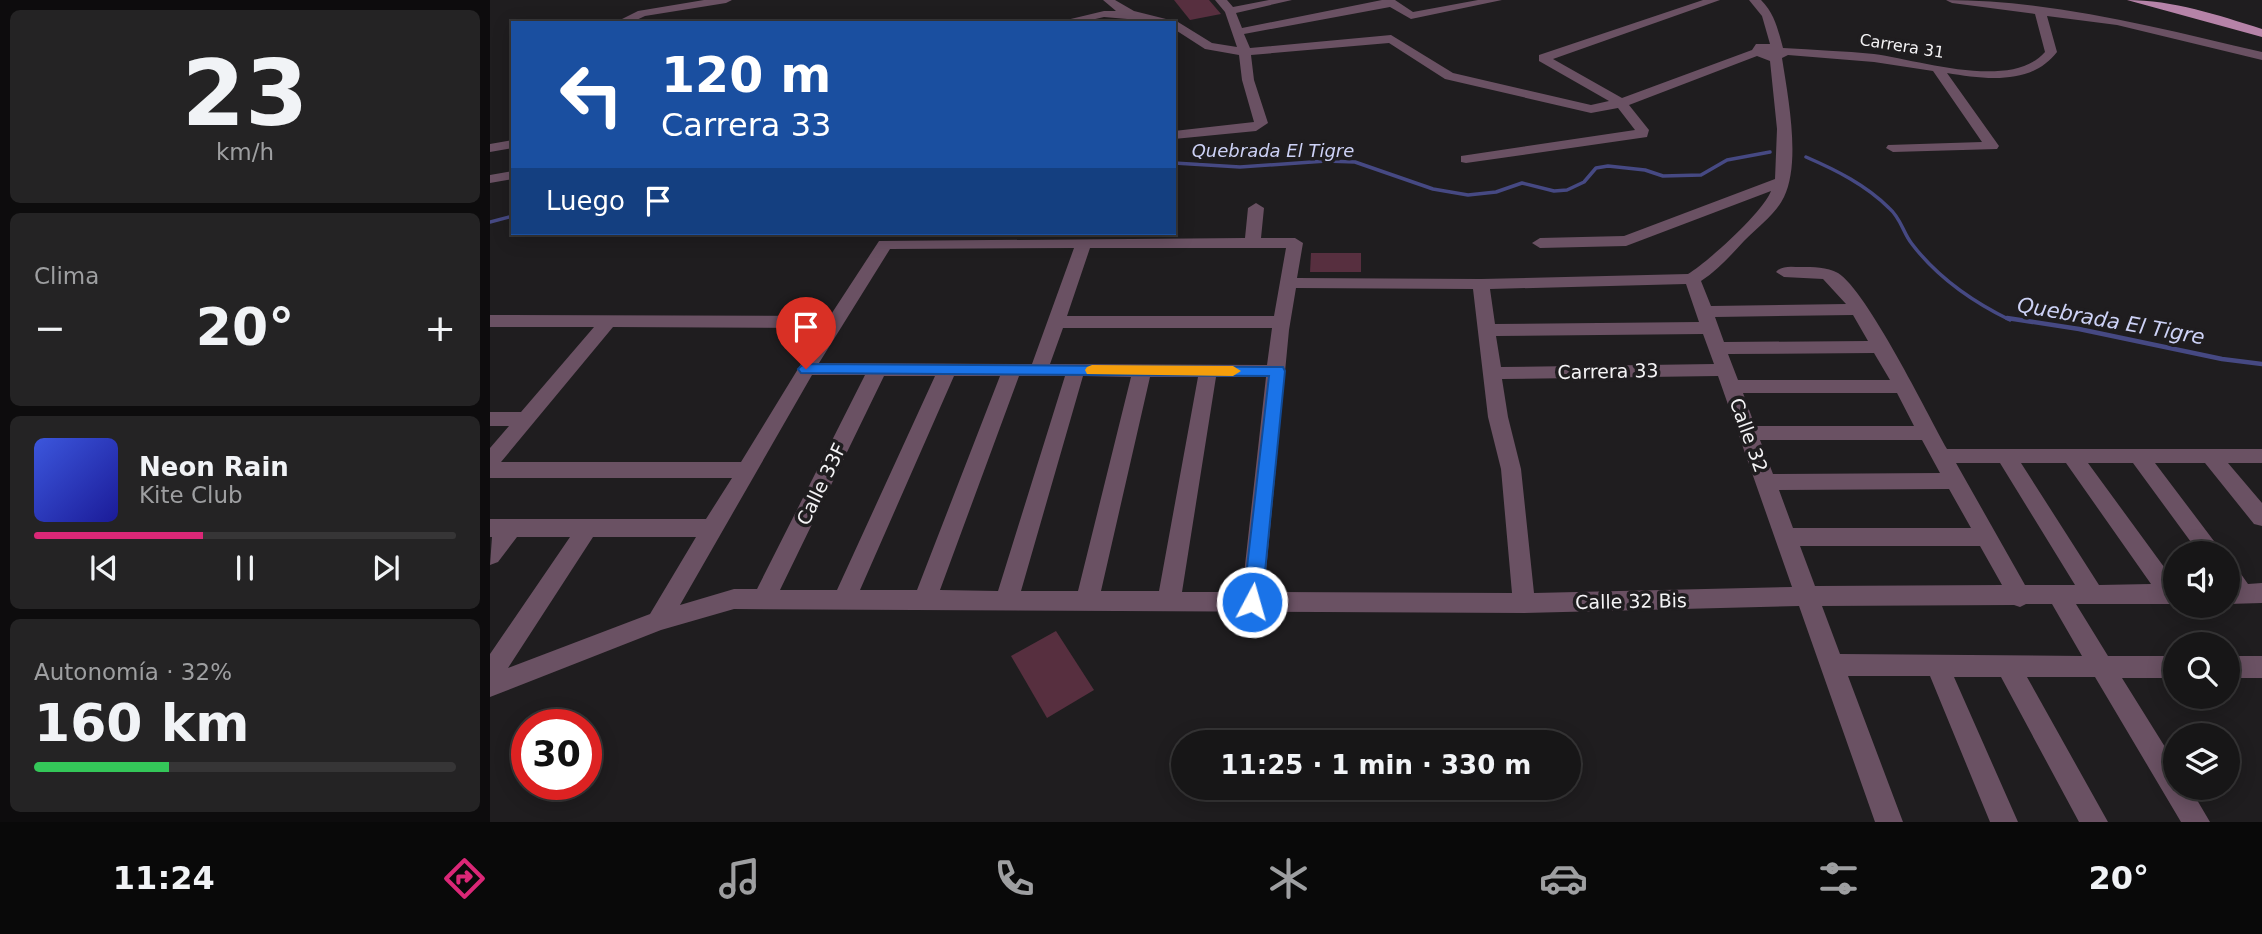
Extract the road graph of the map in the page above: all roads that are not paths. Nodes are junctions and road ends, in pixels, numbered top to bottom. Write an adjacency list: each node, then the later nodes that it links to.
1 (726, 0): 15 (street)
2 (1221, 0): 11 (street)
3 (1286, 0): 11 (street)
4 (1496, 0): 10 (street)
5 (1714, 0): 27 (street)
6 (1755, 0): 24 (street)
7 (1952, 0): 12 (street)
8 (2133, 0): 20 (main road)
9 (1110, 2): 13 (street); 14 (street)
10 (1390, 2): 19 (street)
11 (1230, 10): 19 (street)
12 (2040, 12): 25 (street); 26 (street, Carrera 31)
13 (1094, 15): 14 (street); 16 (street)
14 (1136, 15): 17 (street, Carrera 31)
15 (624, 21)
16 (1068, 21)
17 (1161, 21)
18 (1176, 26): 21 (street, Carrera 31)
19 (1238, 32): 23 (street)
20 (2262, 33)
21 (1196, 36): 22 (street); 23 (street, Carrera 31)
22 (1176, 38)
23 (1245, 51): 27 (street, Carrera 31); 28 (street)
24 (1774, 54): 26 (street, Carrera 31); 27 (street, Carrera 31); 35 (street)
25 (2262, 55)
26 (1938, 69): 31 (street)
27 (1621, 103): 32 (street)
28 (1176, 135)
29 (511, 144): 30 (street)
30 (490, 148)
31 (1893, 148)
32 (1466, 159)
33 (511, 175): 34 (street)
34 (490, 179)
35 (1783, 181): 38 (street); 41 (street)
36 (1256, 208): 39 (street)
37 (1077, 239): 39 (street); 48 (street); 49 (street)
38 (1539, 243)
39 (1252, 244): 42 (street)
40 (1784, 272): 44 (street)
41 (1692, 279): 43 (street); 45 (street, Calle 32)
42 (1290, 283): 43 (street); 50 (street)
43 (1481, 284): 51 (street)
44 (1859, 309): 45 (street); 52 (street)
45 (1706, 320): 51 (street); 53 (street, Calle 32)
46 (490, 321): 47 (street)
47 (608, 322): 48 (street); 67 (street)
48 (836, 322): 54 (street)
49 (1056, 322): 50 (street); 58 (street)
50 (1282, 322): 62 (street)
51 (1487, 330): 63 (street)
52 (1880, 347): 53 (street); 65 (street)
53 (1716, 348): 64 (street, Calle 32)
54 (806, 369): 55 (street); 78 (street)
55 (877, 370): 56 (street); 95 (street, Calle 33F)
56 (947, 370): 57 (street); 96 (street)
57 (1012, 370): 58 (street); 97 (street)
58 (1039, 370): 59 (street)
59 (1076, 370): 60 (street); 98 (street)
60 (1142, 371): 61 (street); 99 (street)
61 (1208, 371): 62 (street); 100 (street)
62 (1277, 371): 101 (street)
63 (1492, 373): 64 (street, Carrera 33); 102 (street)
64 (1727, 378): 65 (street, Carrera 33); 68 (street, Calle 32)
65 (1905, 387): 69 (street)
66 (490, 419): 67 (street)
67 (526, 419): 76 (street)
68 (1749, 433): 69 (street); 80 (street, Calle 32)
69 (1930, 433): 70 (street)
70 (1942, 456): 71 (street); 79 (street)
71 (2006, 456): 72 (street); 93 (street)
72 (2072, 456): 73 (street); 89 (street)
73 (2138, 456): 74 (street); 87 (street)
74 (2210, 456): 75 (street); 81 (street)
75 (2262, 456)
76 (490, 462)
77 (490, 470): 78 (street)
78 (747, 470): 84 (street)
79 (1956, 481): 80 (street); 86 (street)
80 (1766, 482): 85 (street, Calle 32)
81 (2262, 518)
82 (501, 528): 83 (street); 88 (street)
83 (587, 528): 84 (street); 111 (street)
84 (713, 528): 103 (street)
85 (1786, 537): 86 (street); 91 (street, Calle 32)
86 (1987, 537): 94 (street)
87 (2203, 541)
88 (490, 556)
89 (2163, 580)
90 (2163, 594): 93 (street, Calle 32 Bis)
91 (1807, 596): 94 (street, Calle 32 Bis); 102 (street, Calle 32 Bis); 104 (street, Calle 32)
92 (2059, 596): 93 (street, Calle 32 Bis); 94 (street, Calle 32 Bis); 107 (street)
93 (2094, 596)
94 (2020, 597)
95 (764, 599): 96 (street, Calle 32 Bis); 103 (street, Calle 32 Bis)
96 (844, 600): 97 (street, Calle 32 Bis)
97 (925, 600): 98 (street, Calle 32 Bis)
98 (1006, 601): 99 (street, Calle 32 Bis)
99 (1087, 601): 100 (street, Calle 32 Bis)
100 (1169, 601): 101 (street, Calle 32 Bis)
101 (1252, 602): 102 (street, Calle 32 Bis)
102 (1524, 603)
103 (658, 621): 112 (street, Calle 32 Bis)
104 (1832, 665): 105 (street); 113 (street, Calle 32)
105 (1937, 665): 106 (street); 114 (street)
106 (2008, 666): 107 (street); 115 (street)
107 (2102, 667): 108 (street); 116 (street)
108 (2163, 667)
109 (2240, 667): 110 (street)
110 (2262, 667)
111 (490, 675)
112 (490, 686)
113 (1889, 822)
114 (2004, 822)
115 (2094, 822)
116 (2196, 822)

